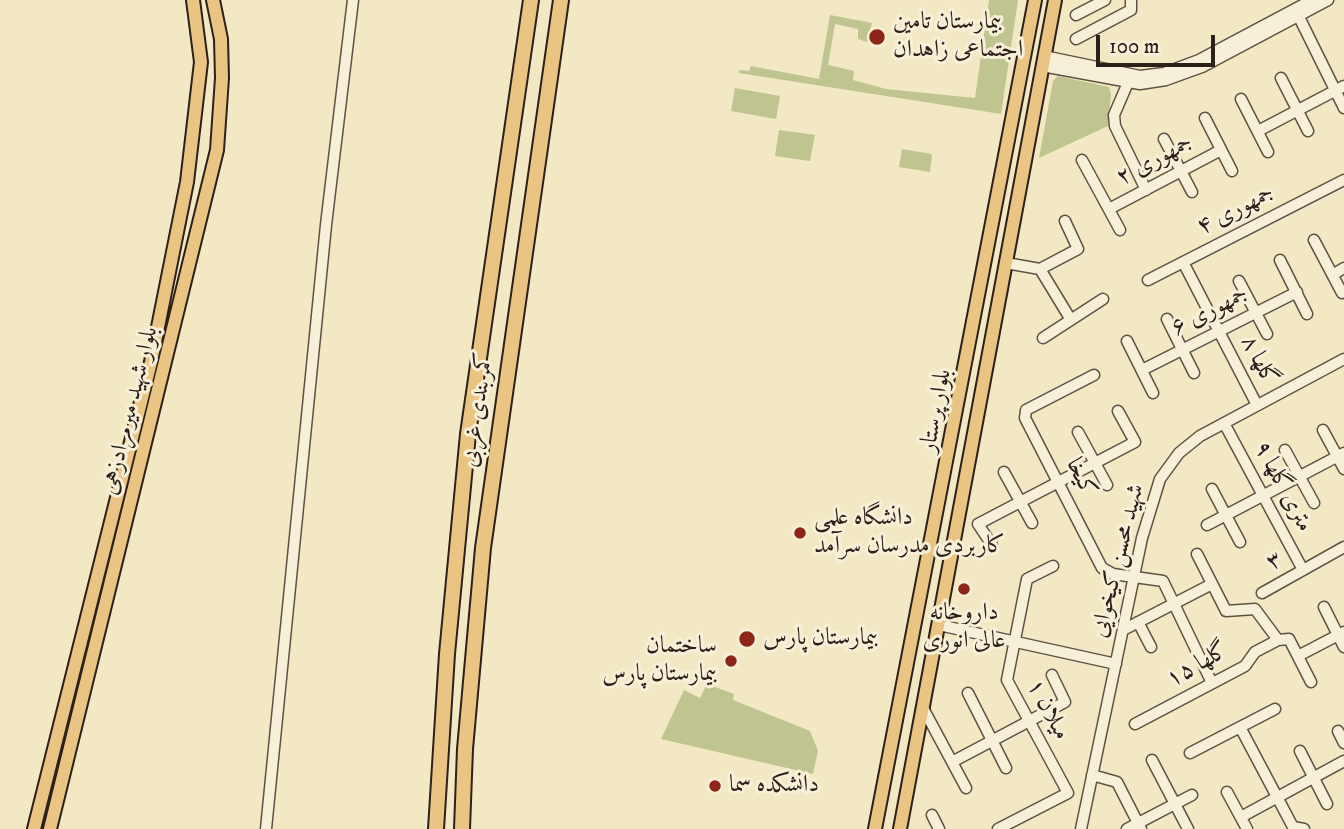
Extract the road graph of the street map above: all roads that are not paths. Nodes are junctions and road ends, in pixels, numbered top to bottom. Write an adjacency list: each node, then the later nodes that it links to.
1 (193, 0): 135 (main road, بلوار شهید میرمرادزهی)
2 (213, 0): 136 (main road, بلوار شهید میرمرادزهی)
3 (353, 0): 137 (street)
4 (531, 0): 138 (highway, کمربندی غربی)
5 (561, 0): 139 (highway, کمربندی غربی)
6 (1035, 0): 90 (main road, بلوار پرستار)
7 (1055, 0): 15 (main road, بلوار پرستار)
8 (1105, 0): 12 (street)
9 (1131, 0): 14 (street)
10 (1311, 0): 13 (street)
11 (1328, 0): 13 (street)
12 (1076, 15)
13 (1298, 15): 17 (street); 18 (street)
14 (1076, 39)
15 (1043, 61): 17 (street); 40 (main road, بلوار پرستار)
16 (1280, 78): 21 (street)
17 (1129, 82): 32 (street)
18 (1339, 88): 20 (street); 21 (street)
19 (1241, 99): 23 (street)
20 (1344, 108)
21 (1298, 110): 23 (street); 24 (street)
22 (1205, 118): 26 (street)
23 (1258, 131): 27 (street)
24 (1308, 131)
25 (1164, 139): 29 (street)
26 (1222, 150): 29 (street, جمهوری ۲); 30 (street)
27 (1268, 152)
28 (1082, 160): 34 (street)
29 (1181, 171): 32 (street, جمهوری ۲); 33 (street)
30 (1232, 171)
31 (1344, 180): 39 (street, جمهوری ۴)
32 (1146, 190): 34 (street, جمهوری ۲)
33 (1192, 192)
34 (1109, 209): 36 (street)
35 (1065, 221): 42 (street)
36 (1120, 230)
37 (1314, 240): 43 (street)
38 (1280, 260): 46 (street)
39 (1183, 262): 44 (street, جمهوری ۴); 53 (street, گلها ۸)
40 (1006, 264): 42 (street); 91 (main road, بلوار پرستار)
41 (1344, 268): 43 (street)
42 (1040, 269): 52 (street)
43 (1334, 274): 47 (street)
44 (1148, 280)
45 (1239, 281): 49 (street)
46 (1297, 292): 49 (street, جمهوری ۶); 50 (street)
47 (1342, 293)
48 (1103, 299): 52 (street)
49 (1256, 312): 53 (street, جمهوری ۶); 54 (street)
50 (1307, 314)
51 (1167, 319): 57 (street)
52 (1071, 320): 55 (street)
53 (1219, 331): 57 (street, جمهوری ۶); 63 (street, گلها ۸)
54 (1267, 334)
55 (1043, 338)
56 (1127, 341): 59 (street)
57 (1183, 349): 59 (street, جمهوری ۶); 60 (street)
58 (1344, 359): 63 (street, شهید محسن کیخوایی)
59 (1142, 370): 62 (street)
60 (1194, 373)
61 (1094, 375): 74 (street, کیخا)
62 (1153, 393)
63 (1257, 405): 65 (street, شهید محسن کیخوایی)
64 (1118, 411): 70 (street)
65 (1224, 423): 77 (street, ۹ متری گلها); 89 (street, شهید محسن کیخوایی)
66 (1323, 430): 69 (street)
67 (1078, 432): 70 (street)
68 (1285, 450): 73 (street)
69 (1341, 455): 71 (street); 73 (street)
70 (1096, 464): 74 (street); 75 (street)
71 (1344, 469)
72 (1004, 471): 78 (street)
73 (1299, 477): 77 (street); 79 (street)
74 (1059, 484): 78 (street); 89 (street, کیخا)
75 (1107, 485)
76 (1212, 489): 80 (street)
77 (1263, 496): 80 (street); 88 (street, ۹ متری گلها)
78 (1021, 503): 81 (street); 84 (street)
79 (1314, 503)
80 (1226, 515): 82 (street); 83 (street)
81 (1032, 523)
82 (1207, 526)
83 (1240, 542)
84 (992, 545)
85 (1344, 547): 88 (street, ۳)
86 (1197, 554): 92 (street)
87 (1053, 566): 101 (street, میلان ۱)
88 (1303, 570): 93 (street, ۳)
89 (1134, 577): 94 (street, کیخا); 98 (street, شهید محسن کیخوایی)
90 (924, 581): 91 (main road); 140 (main road, بلوار پرستار)
91 (946, 584): 97 (main road, بلوار پرستار)
92 (1212, 584): 94 (street); 100 (street)
93 (1262, 593)
94 (1175, 603): 96 (street); 108 (street)
95 (1324, 607): 99 (street)
96 (1138, 622): 98 (street); 102 (street)
97 (939, 625): 101 (street); 110 (main road, بلوار پرستار)
98 (1122, 630): 105 (street, شهید محسن کیخوایی)
99 (1341, 634): 103 (street); 104 (street)
100 (1278, 640): 104 (street); 108 (street, گلها ۱۵)
101 (1015, 642): 105 (street); 112 (street, میلان ۱)
102 (1152, 647)
103 (1344, 647)
104 (1298, 656): 107 (street)
105 (1116, 664): 124 (street, شهید محسن کیخوایی)
106 (1052, 675): 112 (street)
107 (1311, 682)
108 (1212, 683): 113 (street, گلها ۱۵)
109 (968, 693): 116 (street)
110 (923, 708): 122 (street); 141 (main road, بلوار پرستار)
111 (1275, 709): 114 (street)
112 (1029, 721): 116 (street); 143 (street, میلان ۱)
113 (1135, 724)
114 (1240, 727): 119 (street); 129 (street)
115 (1338, 732): 117 (street)
116 (992, 741): 122 (street); 123 (street)
117 (1344, 743)
118 (1300, 751): 125 (street)
119 (1190, 753)
120 (1152, 760): 130 (street)
121 (1344, 761): 125 (street)
122 (952, 762): 126 (street)
123 (1006, 768)
124 (1092, 775): 134 (street); 144 (street, شهید محسن کیخوایی)
125 (1313, 777): 129 (street); 131 (street)
126 (966, 788)
127 (1227, 792): 133 (street)
128 (1192, 795): 130 (street)
129 (1277, 797): 133 (street); 148 (street)
130 (1175, 804): 134 (street); 146 (street)
131 (1327, 804)
132 (932, 815): 142 (street)
133 (1241, 817): 147 (street)
134 (1140, 826): 145 (street)
135 (34, 829)
136 (50, 829)
137 (266, 829)
138 (436, 829)
139 (462, 829)
140 (875, 829)
141 (900, 829)
142 (939, 829)
143 (999, 829)
144 (1081, 829)
145 (1128, 829)
146 (1188, 829)
147 (1247, 829)
148 (1304, 829)

